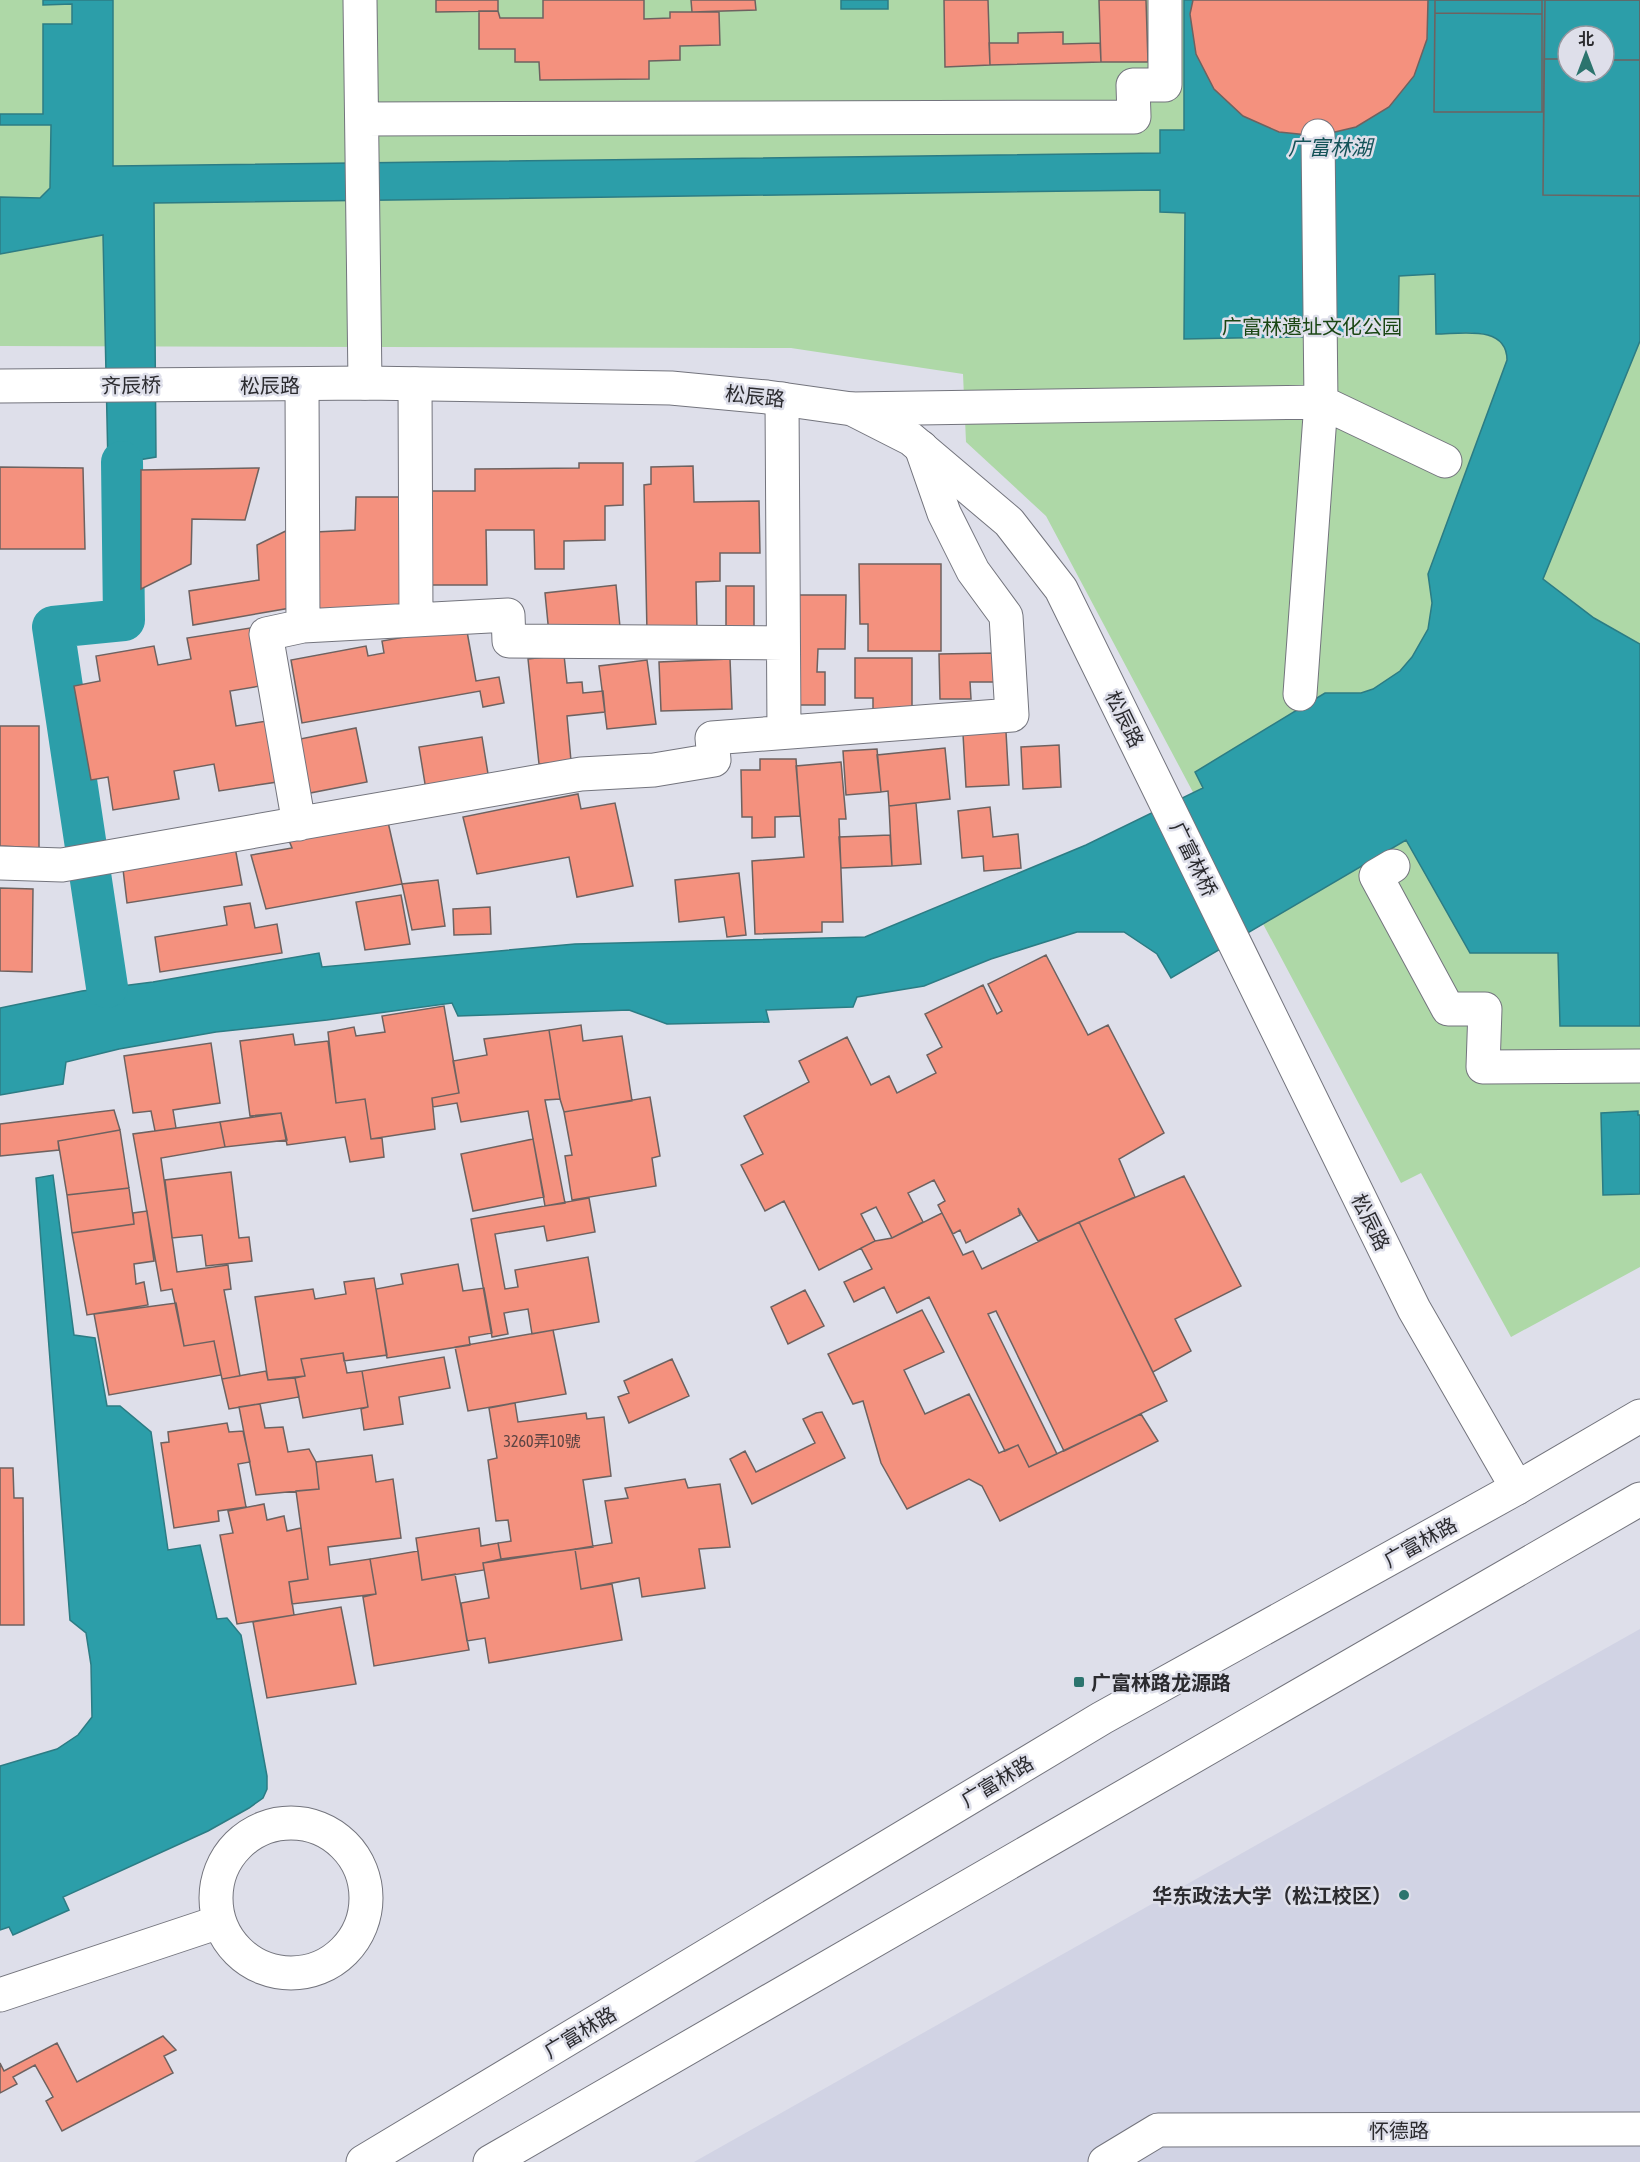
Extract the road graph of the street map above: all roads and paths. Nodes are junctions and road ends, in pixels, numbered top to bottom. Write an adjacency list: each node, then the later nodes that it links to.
1 (360, 0): 3 (street)
2 (1166, 11): 3 (street)
3 (362, 135): 5 (street)
4 (1318, 136): 11 (street)
5 (365, 383): 6 (street, 松辰路); 8 (street, 松辰路)
6 (415, 384): 10 (street, 松辰路); 15 (street)
7 (178, 385): 8 (street, 松辰路); 9 (street, 齐辰桥)
8 (303, 385): 16 (street)
9 (0, 386)
10 (782, 399): 12 (street, 松辰路); 17 (street)
11 (1321, 402): 12 (street); 14 (street); 18 (street)
12 (852, 409): 13 (street, 松辰路)
13 (921, 447): 19 (street); 20 (street, 松辰路)
14 (1445, 461)
15 (416, 619): 16 (street); 17 (street)
16 (303, 626): 21 (street)
17 (783, 643): 19 (street)
18 (1300, 694)
19 (784, 732): 21 (street)
20 (1150, 769): 24 (street, 广富林桥)
21 (299, 824): 22 (street)
22 (0, 863)
23 (1393, 866): 25 (street)
24 (1238, 949): 27 (street, 松辰路)
25 (1640, 1066)
26 (1640, 1416): 27 (street, 广富林路)
27 (1517, 1488): 32 (street, 广富林路)
28 (1640, 1499): 33 (street)
29 (219, 1922): 29 (street); 30 (street)
30 (0, 1995)
31 (1640, 2129): 34 (street, 怀德路)
32 (363, 2162)
33 (490, 2162)
34 (1105, 2162)

